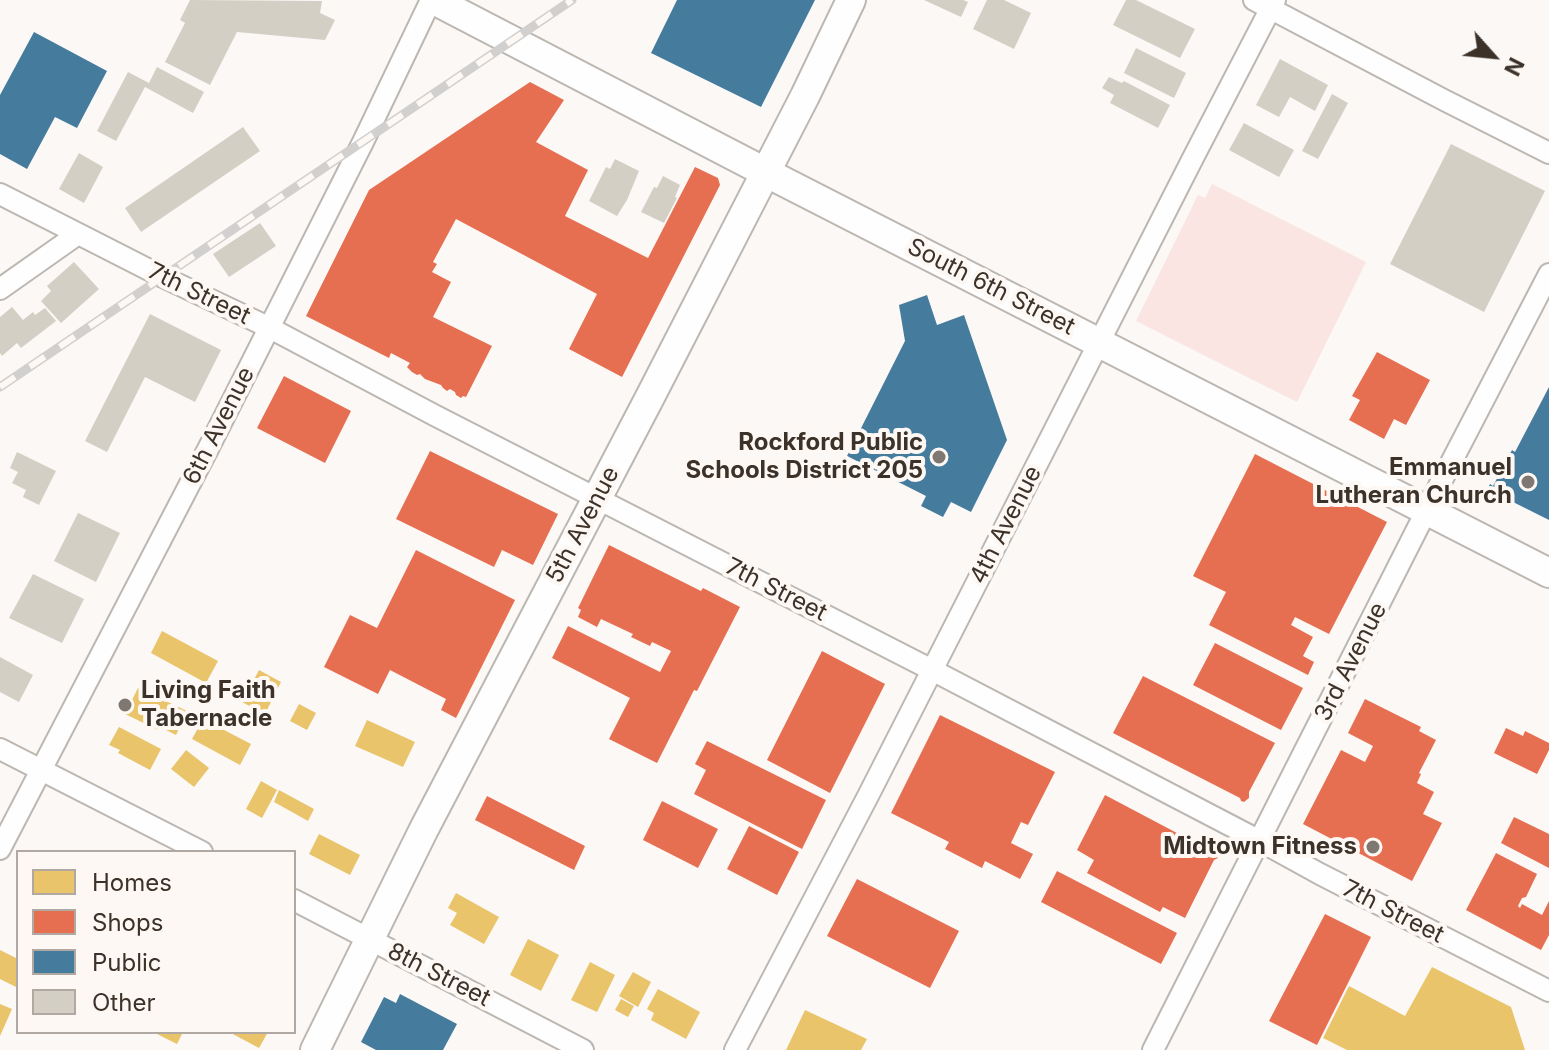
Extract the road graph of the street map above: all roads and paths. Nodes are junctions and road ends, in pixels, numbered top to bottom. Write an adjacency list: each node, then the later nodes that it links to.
1 (432, 0): 5 (street, South 6th Street); 10 (street, 6th Avenue)
2 (851, 0): 5 (street, 5th Avenue)
3 (1266, 3): 4 (street); 11 (street, 4th Avenue)
4 (1549, 153)
5 (765, 172): 11 (street, South 6th Street); 12 (street, 5th Avenue)
6 (0, 194): 7 (street, 7th Street)
7 (78, 234): 9 (street); 10 (street, 7th Street)
8 (1549, 274): 13 (street, 3rd Avenue)
9 (0, 289)
10 (268, 327): 12 (street, 7th Street); 17 (street, 6th Avenue)
11 (1099, 342): 13 (street, South 6th Street); 15 (street, 4th Avenue)
12 (597, 499): 15 (street, 7th Street); 22 (street, 5th Avenue)
13 (1427, 510): 14 (street, South 6th Street); 18 (street, 3rd Avenue)
14 (1549, 573)
15 (932, 670): 18 (street, 7th Street); 26 (street, 4th Avenue)
16 (0, 749): 17 (street)
17 (40, 770): 19 (street, 6th Avenue); 20 (street)
18 (1260, 841): 23 (street, 7th Street); 27 (street, 3rd Avenue)
19 (0, 849)
20 (198, 850)
21 (296, 901): 22 (street, 8th Street)
22 (370, 939): 24 (street, 5th Avenue); 25 (street, 8th Street)
23 (1549, 991)
24 (315, 1050)
25 (583, 1050)
26 (735, 1050)
27 (1153, 1050)

